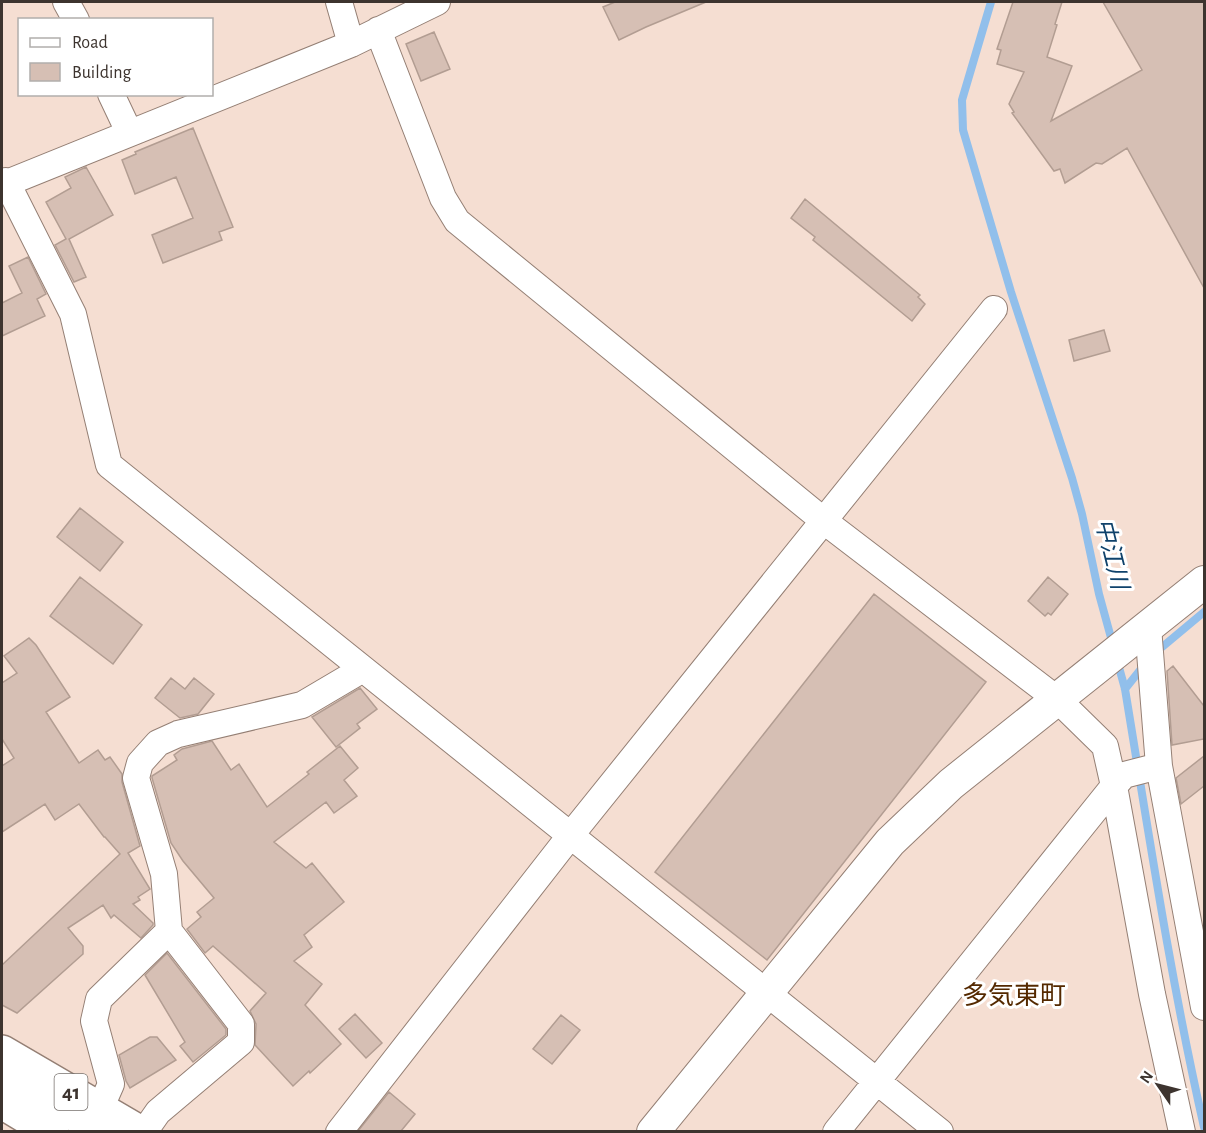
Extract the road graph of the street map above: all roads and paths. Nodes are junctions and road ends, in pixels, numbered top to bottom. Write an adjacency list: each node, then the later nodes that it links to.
1 (66, 2): 4 (street)
2 (339, 2): 6 (street)
3 (437, 2): 5 (street)
4 (75, 18)
5 (378, 30): 6 (street); 11 (street)
6 (351, 44): 8 (street)
7 (112, 96): 8 (street)
8 (129, 132): 9 (street)
9 (4, 183): 14 (street)
10 (994, 309): 11 (street)
11 (824, 521): 15 (street); 18 (street)
12 (1204, 582): 13 (street)
13 (1143, 631): 15 (street); 16 (street)
14 (363, 669): 18 (street); 19 (street)
15 (1058, 700): 17 (street); 20 (street)
16 (1159, 766): 17 (street); 21 (street)
17 (1119, 781): 24 (street); 33 (street)
18 (570, 836): 20 (street); 29 (street)
19 (169, 931): 26 (street); 28 (street)
20 (766, 993): 24 (street); 30 (street)
21 (1204, 1007)
22 (2, 1052): 26 (highway, 41)
23 (2, 1073): 26 (highway)
24 (877, 1081): 31 (street); 32 (street)
25 (2, 1102): 27 (highway)
26 (103, 1120): 28 (highway, 41)
27 (52, 1131)
28 (142, 1131)
29 (339, 1131)
30 (653, 1131)
31 (836, 1131)
32 (940, 1131)
33 (1182, 1131)

